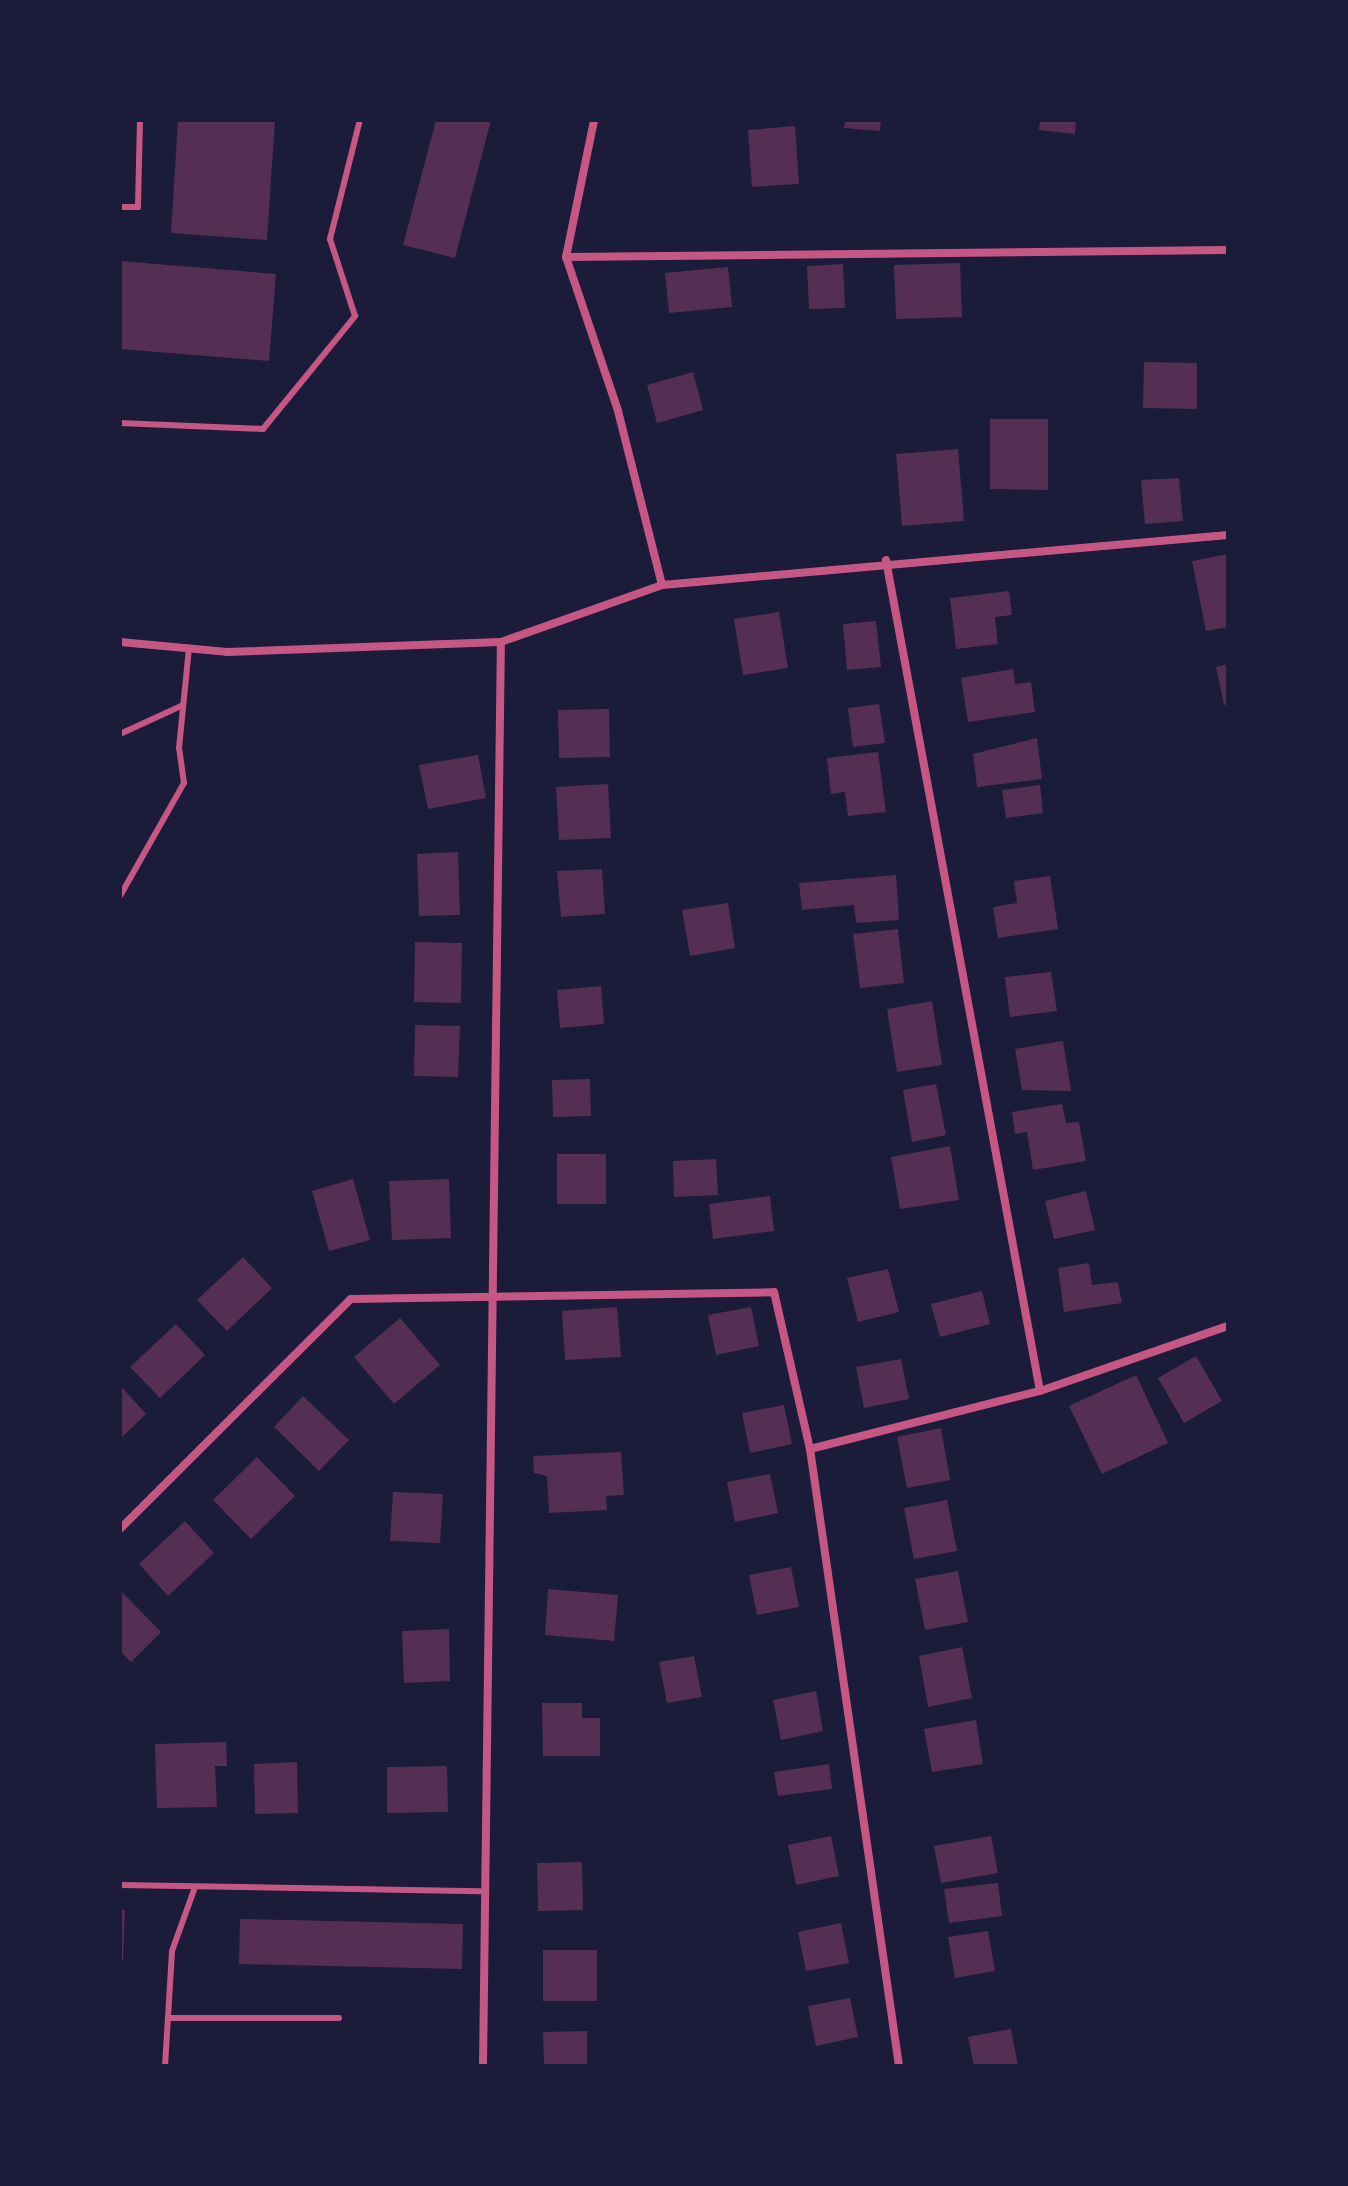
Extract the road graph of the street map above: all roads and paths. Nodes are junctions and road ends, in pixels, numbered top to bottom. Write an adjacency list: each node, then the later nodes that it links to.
1 (140, 120): 4 (lane)
2 (360, 120): 7 (lane)
3 (594, 120): 6 (street)
4 (120, 207)
5 (1228, 250): 6 (street)
6 (566, 257): 10 (street)
7 (120, 423)
8 (1228, 535): 9 (street)
9 (886, 560): 10 (street); 19 (street)
10 (662, 585): 12 (street)
11 (120, 642): 13 (street)
12 (501, 642): 13 (street); 17 (street)
13 (189, 648): 14 (lane)
14 (183, 705): 15 (lane); 16 (lane)
15 (120, 734)
16 (120, 896)
17 (492, 1295): 20 (street); 21 (street); 24 (street)
18 (1228, 1326): 19 (street)
19 (1040, 1391): 20 (street)
20 (810, 1449): 29 (street)
21 (120, 1529)
22 (120, 1885): 23 (lane)
23 (195, 1887): 24 (lane); 25 (lane)
24 (480, 1891): 28 (street)
25 (168, 2018): 26 (lane); 27 (lane)
26 (339, 2018)
27 (165, 2066)
28 (483, 2066)
29 (899, 2066)

